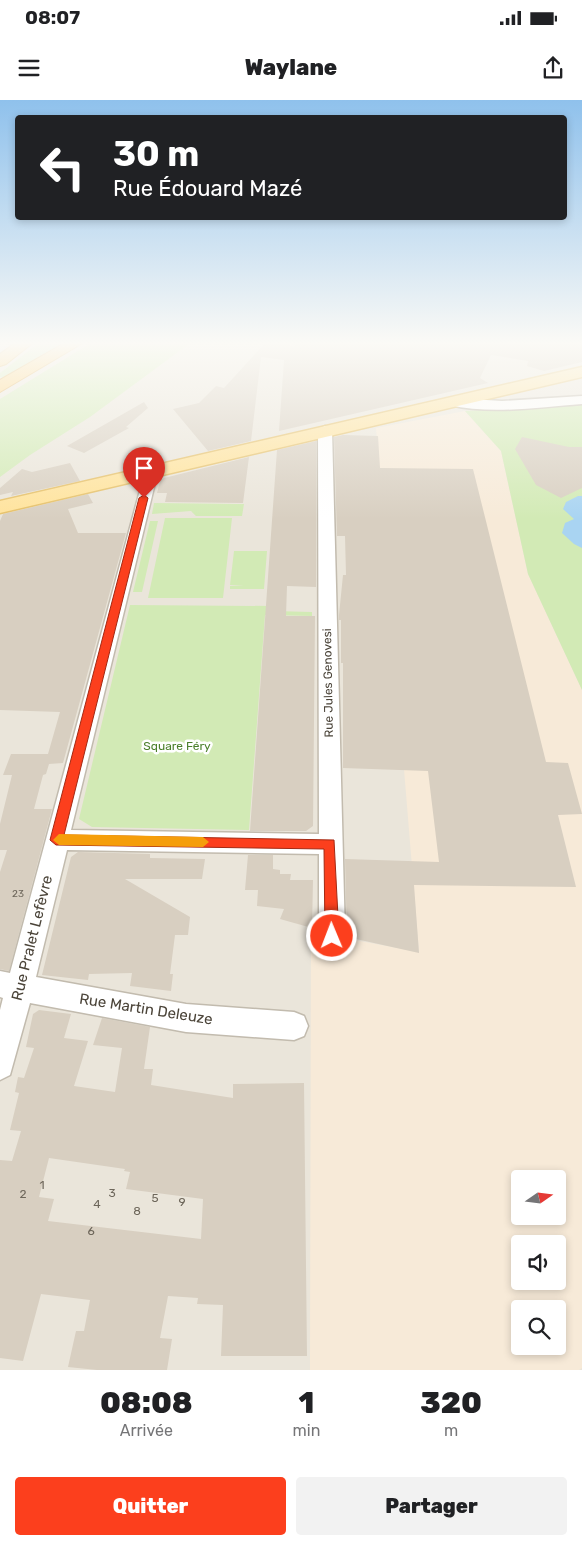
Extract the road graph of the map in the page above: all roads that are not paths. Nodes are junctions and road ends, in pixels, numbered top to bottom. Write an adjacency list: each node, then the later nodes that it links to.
1 (458, 400): 11 (main road)
2 (461, 400): 6 (main road)
3 (509, 400): 7 (street)
4 (575, 400): 5 (street)
5 (556, 401): 7 (street)
6 (454, 402): 8 (street); 9 (main road)
7 (507, 404): 8 (street)
8 (480, 405): 9 (main road)
9 (333, 429): 10 (main road); 13 (street, Rue Jules Genovesi)
10 (151, 471): 11 (main road); 12 (street, Rue Pralet Lefèvre)
11 (6, 503)
12 (56, 840): 13 (street); 15 (street, Rue Pralet Lefèvre)
13 (330, 844): 14 (street, Rue Jules Genovesi)
14 (332, 936)
15 (10, 986): 16 (street, Rue Martin Deleuze); 17 (street, Rue Pralet Lefèvre)
16 (294, 1026)
17 (0, 1065)

